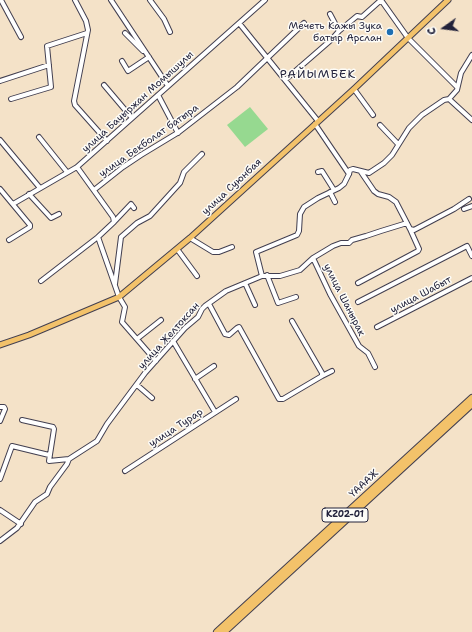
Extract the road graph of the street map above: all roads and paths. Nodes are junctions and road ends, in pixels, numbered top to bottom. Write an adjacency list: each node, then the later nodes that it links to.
1 (1, 0): 15 (street)
2 (75, 0): 13 (street)
3 (111, 0): 18 (street)
4 (150, 0): 12 (street)
5 (265, 0): 9 (street, улица Бауыржан Момышулы)
6 (381, 0): 11 (street); 16 (street)
7 (448, 0): 16 (main road, улица Суюнбая)
8 (330, 14): 11 (street)
9 (239, 23): 19 (street); 25 (street, улица Бауыржан Момышулы)
10 (304, 23): 19 (street, улица Бекболат батыра)
11 (339, 31): 22 (street)
12 (170, 32)
13 (87, 33): 21 (street); 39 (street)
14 (125, 33): 18 (street)
15 (21, 37)
16 (408, 38): 26 (street); 27 (main road, улица Суюнбая)
17 (472, 55): 26 (street)
18 (149, 57): 20 (street); 25 (street)
19 (267, 58): 22 (street); 36 (street, улица Бекболат батыра)
20 (122, 61)
21 (49, 65): 23 (street); 30 (street)
22 (285, 80): 34 (street)
23 (0, 81)
24 (104, 85): 32 (street)
25 (168, 86): 28 (street, улица Бауыржан Момышулы)
26 (457, 88): 29 (street)
27 (354, 89): 31 (street); 34 (main road, улица Суюнбая)
28 (158, 95): 32 (street, улица Бауыржан Момышулы); 36 (street)
29 (449, 98): 33 (street); 40 (street)
30 (11, 99)
31 (373, 115)
32 (132, 118): 39 (street, улица Бауыржан Момышулы)
33 (472, 120)
34 (316, 122): 46 (street); 63 (main road, улица Суюнбая)
35 (380, 125): 40 (street)
36 (178, 133): 49 (street, улица Бекболат батыра)
37 (39, 137): 44 (street)
38 (0, 140): 47 (street)
39 (107, 141): 42 (street, улица Бауыржан Момышулы)
40 (398, 144): 43 (street)
41 (202, 154): 76 (street)
42 (77, 167): 44 (street, улица Бауыржан Момышулы); 49 (street)
43 (361, 171): 46 (street); 60 (street)
44 (67, 172): 47 (street, улица Бауыржан Момышулы)
45 (318, 172): 50 (street)
46 (349, 174): 50 (street)
47 (40, 188): 51 (street, улица Бауыржан Момышулы)
48 (0, 189): 54 (street)
49 (94, 190): 59 (street)
50 (332, 191): 53 (street); 71 (street)
51 (29, 194): 54 (street, улица Бауыржан Момышулы); 58 (street)
52 (469, 199): 61 (street)
53 (335, 202)
54 (13, 204): 64 (street)
55 (472, 206): 57 (street)
56 (134, 208): 59 (street)
57 (464, 209)
58 (59, 214)
59 (114, 222): 62 (street)
60 (407, 223): 61 (street); 68 (street, улица Желтоксан)
61 (410, 229): 75 (street)
62 (98, 237): 73 (street); 76 (street)
63 (190, 238): 65 (street); 66 (main road, улица Суюнбая)
64 (9, 240)
65 (232, 247)
66 (177, 249): 70 (street); 77 (main road, улица Суюнбая)
67 (472, 256): 79 (street)
68 (313, 258): 69 (street, улица Желтоксан); 90 (street, улица Шанырак)
69 (267, 275): 71 (street, улица Желтоксан); 78 (street)
70 (197, 276)
71 (262, 276): 74 (street, улица Желтоксан)
72 (472, 278): 84 (street, улица Шабыт)
73 (41, 281)
74 (245, 283): 80 (street, улица Желтоксан); 81 (street)
75 (358, 283)
76 (115, 284): 77 (street)
77 (119, 297): 85 (street); 87 (main road, улица Суюнбая)
78 (296, 297)
79 (358, 302)
80 (209, 304): 86 (street, улица Желтоксан); 92 (street)
81 (255, 305)
82 (161, 320): 85 (street)
83 (292, 321): 92 (street)
84 (378, 327)
85 (137, 340): 88 (street)
86 (173, 341): 88 (street, улица Желтоксан); 93 (street)
87 (0, 345)
88 (156, 361): 94 (street, улица Желтоксан)
89 (214, 366): 93 (street)
90 (375, 367)
91 (332, 371): 92 (street)
92 (322, 376)
93 (195, 379): 100 (street)
94 (137, 385): 95 (street); 104 (street, улица Желтоксан)
95 (152, 398)
96 (472, 398): 110 (highway, ҮАААЖ / KZ02-01)
97 (236, 400): 100 (street, улица Турар)
98 (472, 404): 111 (highway, ҮАААЖ / KZ02-01)
99 (2, 407): 102 (street)
100 (215, 412): 105 (street, улица Турар)
101 (22, 420): 103 (street)
102 (0, 421)
103 (49, 455): 104 (street); 106 (street)
104 (69, 459): 108 (street, улица Желтоксан)
105 (125, 471)
106 (0, 479)
107 (0, 510): 108 (street)
108 (21, 524): 109 (street, улица Желтоксан)
109 (0, 541)
110 (217, 632)
111 (224, 632)

